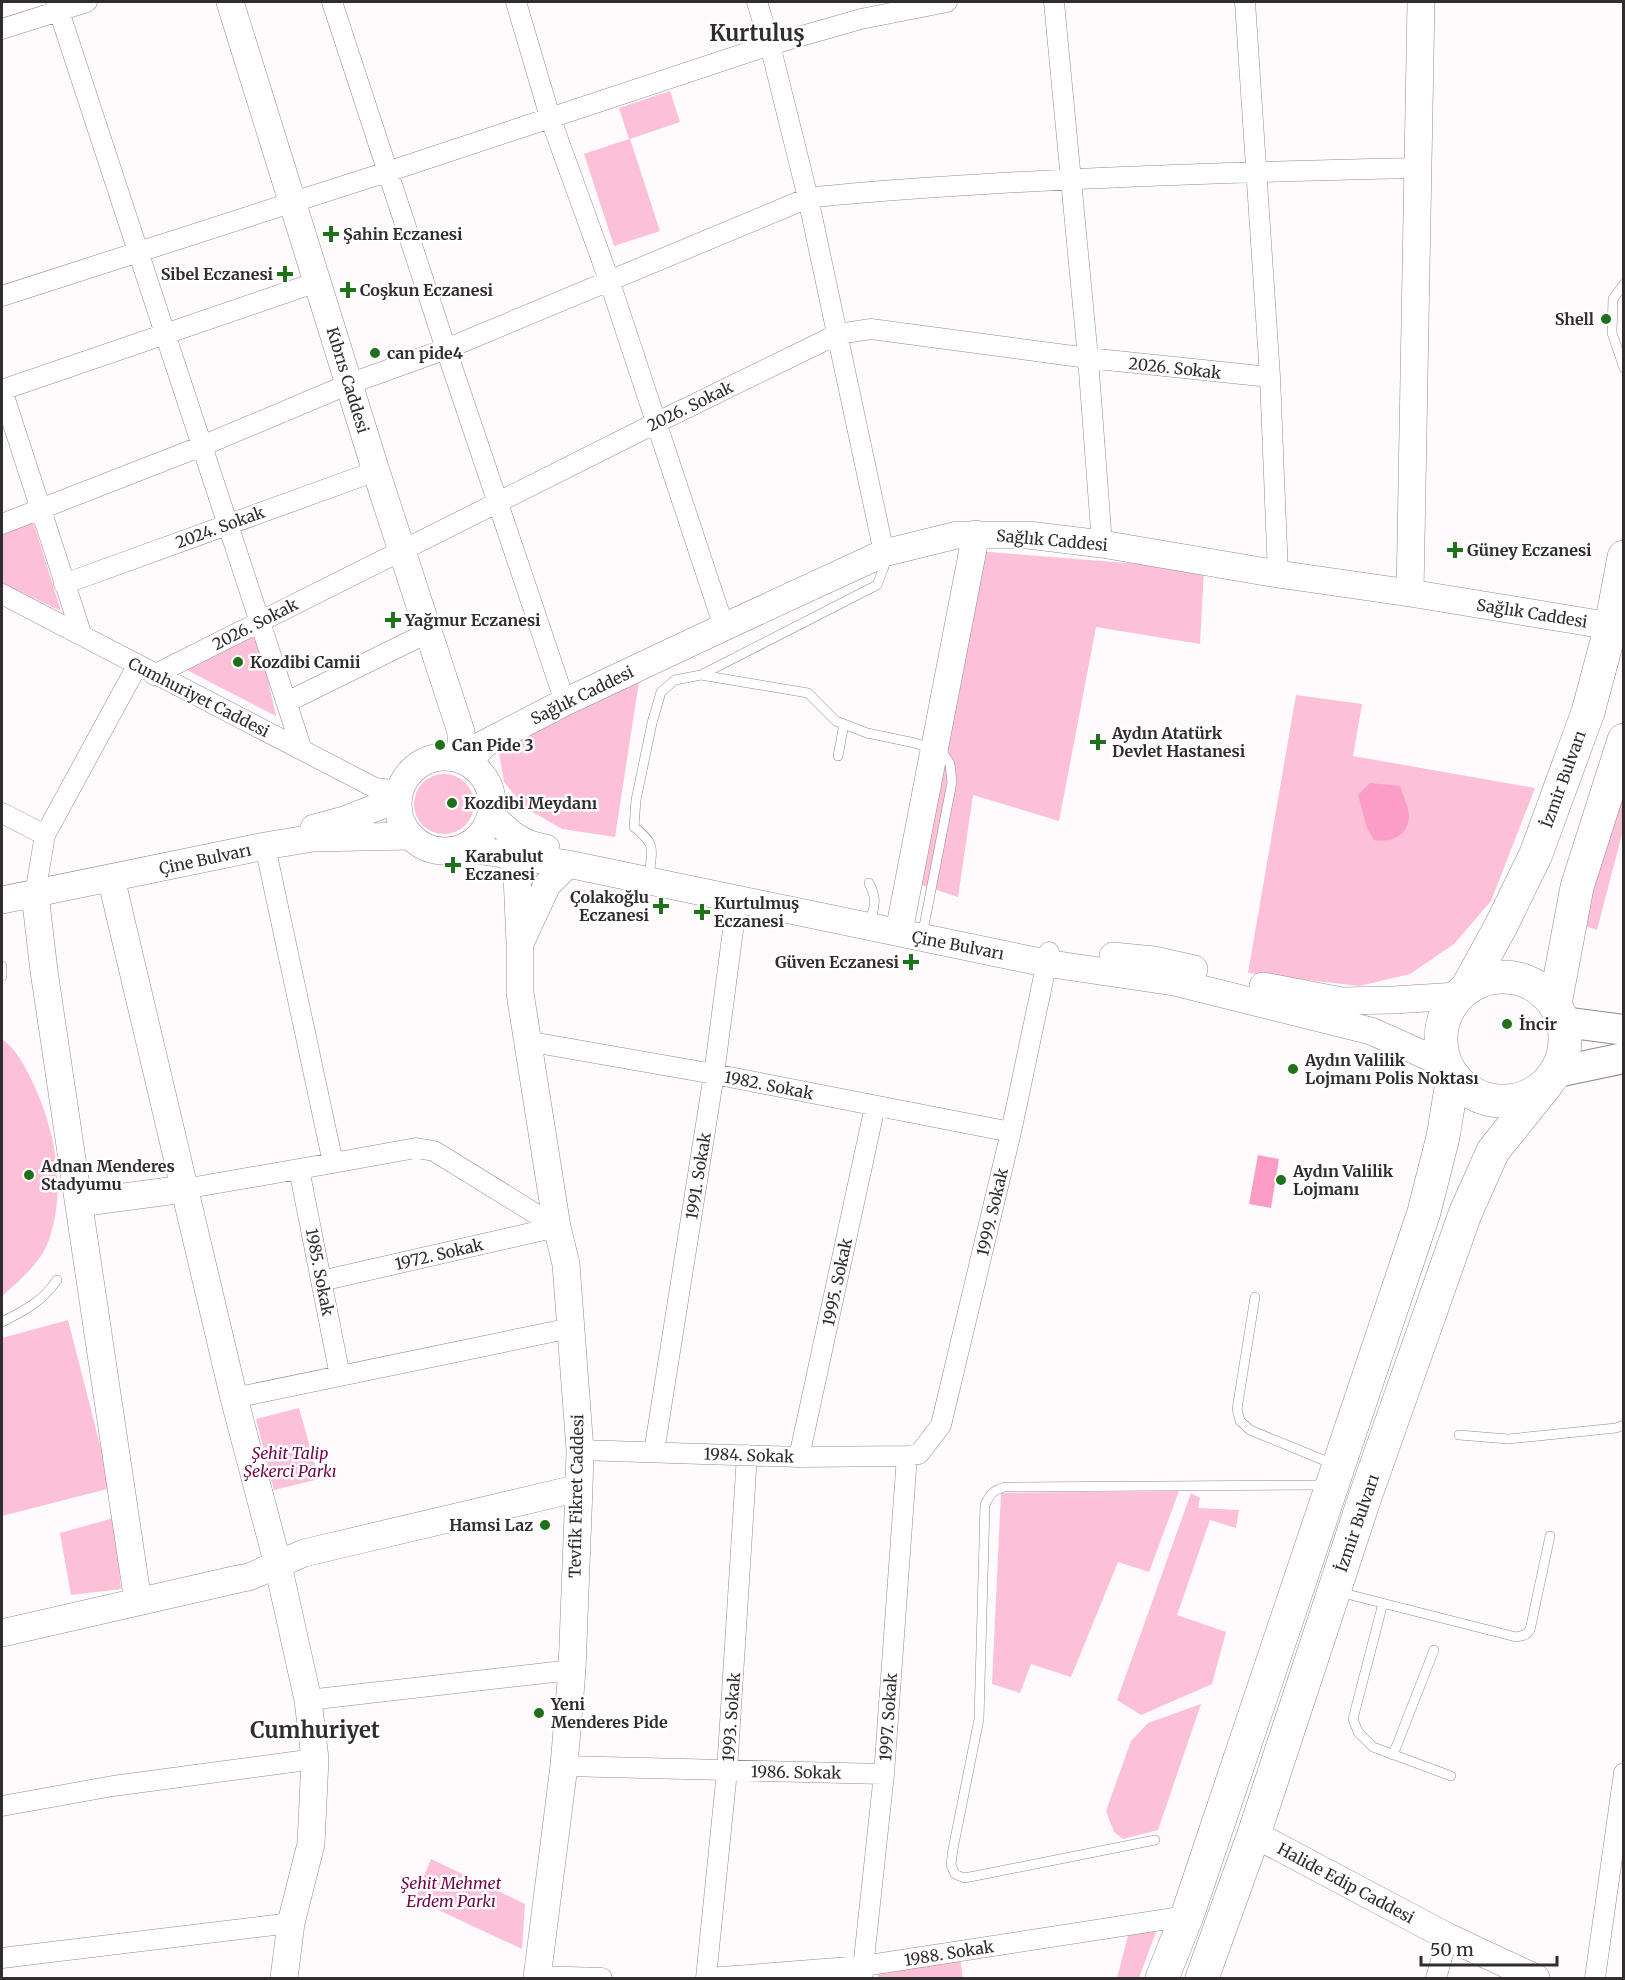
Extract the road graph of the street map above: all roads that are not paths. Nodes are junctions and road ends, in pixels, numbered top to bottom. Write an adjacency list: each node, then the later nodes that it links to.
1 (87, 2): 11 (street)
2 (217, 2): 21 (street, Kıbrıs Caddesi)
3 (230, 2): 21 (street, Kıbrıs Caddesi)
4 (332, 2): 17 (street)
5 (516, 2): 15 (street)
6 (757, 2): 14 (street)
7 (947, 2): 12 (street)
8 (1054, 2): 19 (street)
9 (1245, 2): 18 (street)
10 (1420, 2): 16 (street)
11 (57, 6): 13 (street); 22 (street)
12 (858, 10): 14 (street)
13 (2, 29)
14 (770, 45): 15 (street); 20 (street)
15 (550, 117): 17 (street); 23 (street)
16 (1418, 168): 18 (street); 49 (street)
17 (387, 172): 21 (street); 29 (street)
18 (1255, 172): 19 (street); 32 (street)
19 (1072, 179): 20 (street); 30 (street)
20 (808, 198): 23 (street); 27 (street)
21 (286, 204): 22 (street); 24 (street, Kıbrıs Caddesi)
22 (139, 251): 26 (street); 28 (street)
23 (609, 280): 29 (street); 35 (street)
24 (312, 284): 28 (street); 33 (street, Kıbrıs Caddesi)
25 (1623, 284): 31 (lane)
26 (2, 296)
27 (838, 334): 30 (street, 2026. Sokak); 35 (street, 2026. Sokak); 45 (street)
28 (165, 335): 34 (street); 36 (street)
29 (446, 349): 33 (street); 38 (street)
30 (1088, 358): 32 (street, 2026. Sokak); 43 (street)
31 (1623, 368)
32 (1270, 377): 47 (street)
33 (343, 386): 36 (street); 37 (street, Kıbrıs Caddesi)
34 (2, 390): 39 (street)
35 (656, 423): 38 (street, 2026. Sokak); 53 (street)
36 (202, 446): 39 (street); 41 (street)
37 (371, 473): 41 (street, 2024. Sokak); 44 (street, Kıbrıs Caddesi)
38 (498, 503): 44 (street, 2026. Sokak); 59 (street)
39 (39, 509): 40 (street); 48 (street)
40 (2, 524)
41 (228, 524): 48 (street, 2024. Sokak); 51 (street)
42 (976, 534): 43 (street, Sağlık Caddesi); 45 (street, Sağlık Caddesi); 63 (street)
43 (1102, 544): 47 (street, Sağlık Caddesi)
44 (397, 552): 51 (street, 2026. Sokak); 54 (street, Kıbrıs Caddesi)
45 (884, 553): 53 (street, Sağlık Caddesi); 57 (lane)
46 (1623, 557): 52 (highway, İzmir Bulvarı)
47 (1278, 574): 49 (street, Sağlık Caddesi)
48 (64, 584): 55 (street)
49 (1410, 593): 52 (street, Sağlık Caddesi)
50 (2, 594): 55 (street, Cumhuriyet Caddesi)
51 (260, 621): 56 (street, 2026. Sokak); 58 (street)
52 (1611, 626): 88 (highway, İzmir Bulvarı)
53 (724, 627): 59 (street, Sağlık Caddesi)
54 (425, 634): 58 (street); 65 (street, Kıbrıs Caddesi)
55 (82, 636): 56 (street, Cumhuriyet Caddesi)
56 (145, 670): 62 (street, Cumhuriyet Caddesi); 69 (street)
57 (701, 675): 60 (lane); 75 (lane)
58 (287, 702): 62 (street)
59 (565, 702): 65 (street, Sağlık Caddesi)
60 (844, 724): 63 (lane); 64 (lane)
61 (1623, 740): 89 (highway)
62 (302, 750): 66 (street, Cumhuriyet Caddesi)
63 (934, 750): 83 (street)
64 (838, 756)
65 (460, 760): 66 (street); 68 (street)
66 (399, 795): 70 (street); 78 (street, Çine Bulvarı)
67 (2, 813): 69 (street)
68 (491, 815): 72 (street); 75 (street, Çine Bulvarı)
69 (45, 835): 78 (street)
70 (410, 836): 71 (street, Çine Bulvarı); 72 (street)
71 (265, 846): 76 (street, Çine Bulvarı); 98 (street)
72 (463, 848): 73 (street, Çine Bulvarı)
73 (510, 855): 74 (street, Çine Bulvarı); 84 (street, Tevfik Fikret Caddesi)
74 (568, 864): 81 (street, Çine Bulvarı); 84 (street, Tevfik Fikret Caddesi)
75 (650, 869): 82 (street, Çine Bulvarı)
76 (111, 878): 78 (street, Çine Bulvarı); 100 (street)
77 (869, 883): 82 (lane)
78 (35, 889): 79 (street, Çine Bulvarı); 80 (street, Çine Bulvarı); 101 (street)
79 (2, 891)
80 (2, 900)
81 (737, 900): 83 (street, Çine Bulvarı); 94 (street, 1991. Sokak)
82 (872, 915): 83 (street, Çine Bulvarı)
83 (908, 926): 85 (street, Çine Bulvarı)
84 (520, 943): 91 (street, Tevfik Fikret Caddesi)
85 (1047, 957): 88 (street, Çine Bulvarı); 93 (street, Çine Bulvarı); 97 (street, 1999. Sokak)
86 (2, 966): 87 (lane)
87 (2, 976)
88 (1462, 992): 89 (highway); 93 (highway)
89 (1559, 1013): 90 (main road); 95 (highway)
90 (1623, 1030)
91 (526, 1041): 94 (street, 1982. Sokak); 102 (street, Tevfik Fikret Caddesi)
92 (1623, 1058): 95 (main road)
93 (1449, 1070): 95 (highway); 117 (highway)
94 (714, 1074): 96 (street, 1982. Sokak); 113 (street, 1991. Sokak)
95 (1552, 1079): 121 (highway, İzmir Bulvarı)
96 (875, 1106): 97 (street, 1982. Sokak); 116 (street, 1995. Sokak)
97 (1011, 1132): 115 (street, 1999. Sokak)
98 (333, 1163): 99 (street); 102 (street)
99 (299, 1169): 100 (street); 104 (street, 1985. Sokak)
100 (184, 1189): 101 (street); 109 (street)
101 (79, 1203): 122 (street)
102 (557, 1227): 104 (street, 1972. Sokak); 107 (street, Tevfik Fikret Caddesi)
103 (57, 1280): 106 (lane)
104 (321, 1281): 108 (street, 1985. Sokak)
105 (1255, 1297): 117 (lane)
106 (2, 1322)
107 (571, 1328): 108 (street); 112 (street, Tevfik Fikret Caddesi)
108 (340, 1376): 109 (street)
109 (234, 1398): 120 (street)
110 (1623, 1425): 111 (lane)
111 (1459, 1435)
112 (580, 1450): 113 (street, 1984. Sokak); 118 (street, Tevfik Fikret Caddesi)
113 (654, 1452): 114 (street, 1984. Sokak)
114 (747, 1455): 116 (street, 1984. Sokak); 131 (street, 1993. Sokak)
115 (913, 1455): 116 (street, 1984. Sokak); 133 (street, 1997. Sokak)
116 (800, 1457)
117 (1335, 1475): 137 (lane); 138 (highway)
118 (579, 1488): 120 (street); 126 (street, Tevfik Fikret Caddesi)
119 (1550, 1536): 123 (lane)
120 (278, 1564): 122 (street); 127 (street)
121 (1334, 1591): 123 (lane); 136 (highway, İzmir Bulvarı)
122 (138, 1602): 124 (street)
123 (1383, 1603): 128 (lane)
124 (2, 1633)
125 (1434, 1650): 128 (lane)
126 (572, 1670): 127 (street); 130 (street, Tevfik Fikret Caddesi)
127 (308, 1700): 129 (street)
128 (1393, 1755): 134 (lane)
129 (315, 1759): 135 (street); 139 (street)
130 (564, 1766): 131 (street, 1986. Sokak); 143 (street, Tevfik Fikret Caddesi)
131 (727, 1771): 133 (street, 1986. Sokak); 146 (street, 1993. Sokak)
132 (1623, 1773): 151 (street)
133 (884, 1774): 142 (street, 1997. Sokak)
134 (1451, 1776)
135 (2, 1806)
136 (1254, 1834): 140 (street, Halide Edip Caddesi); 148 (highway, İzmir Bulvarı)
137 (1155, 1840)
138 (1187, 1916): 142 (street, 1988. Sokak); 147 (highway)
139 (291, 1923): 141 (street); 144 (street)
140 (1448, 1937): 149 (street); 150 (street, Halide Edip Caddesi)
141 (2, 1958)
142 (863, 1972): 146 (street, 1988. Sokak)
143 (537, 1977): 145 (street)
144 (284, 1978)
145 (602, 1978)
146 (707, 1978)
147 (1162, 1978)
148 (1202, 1978)
149 (1436, 1978)
150 (1536, 1978)
151 (1595, 1978)

